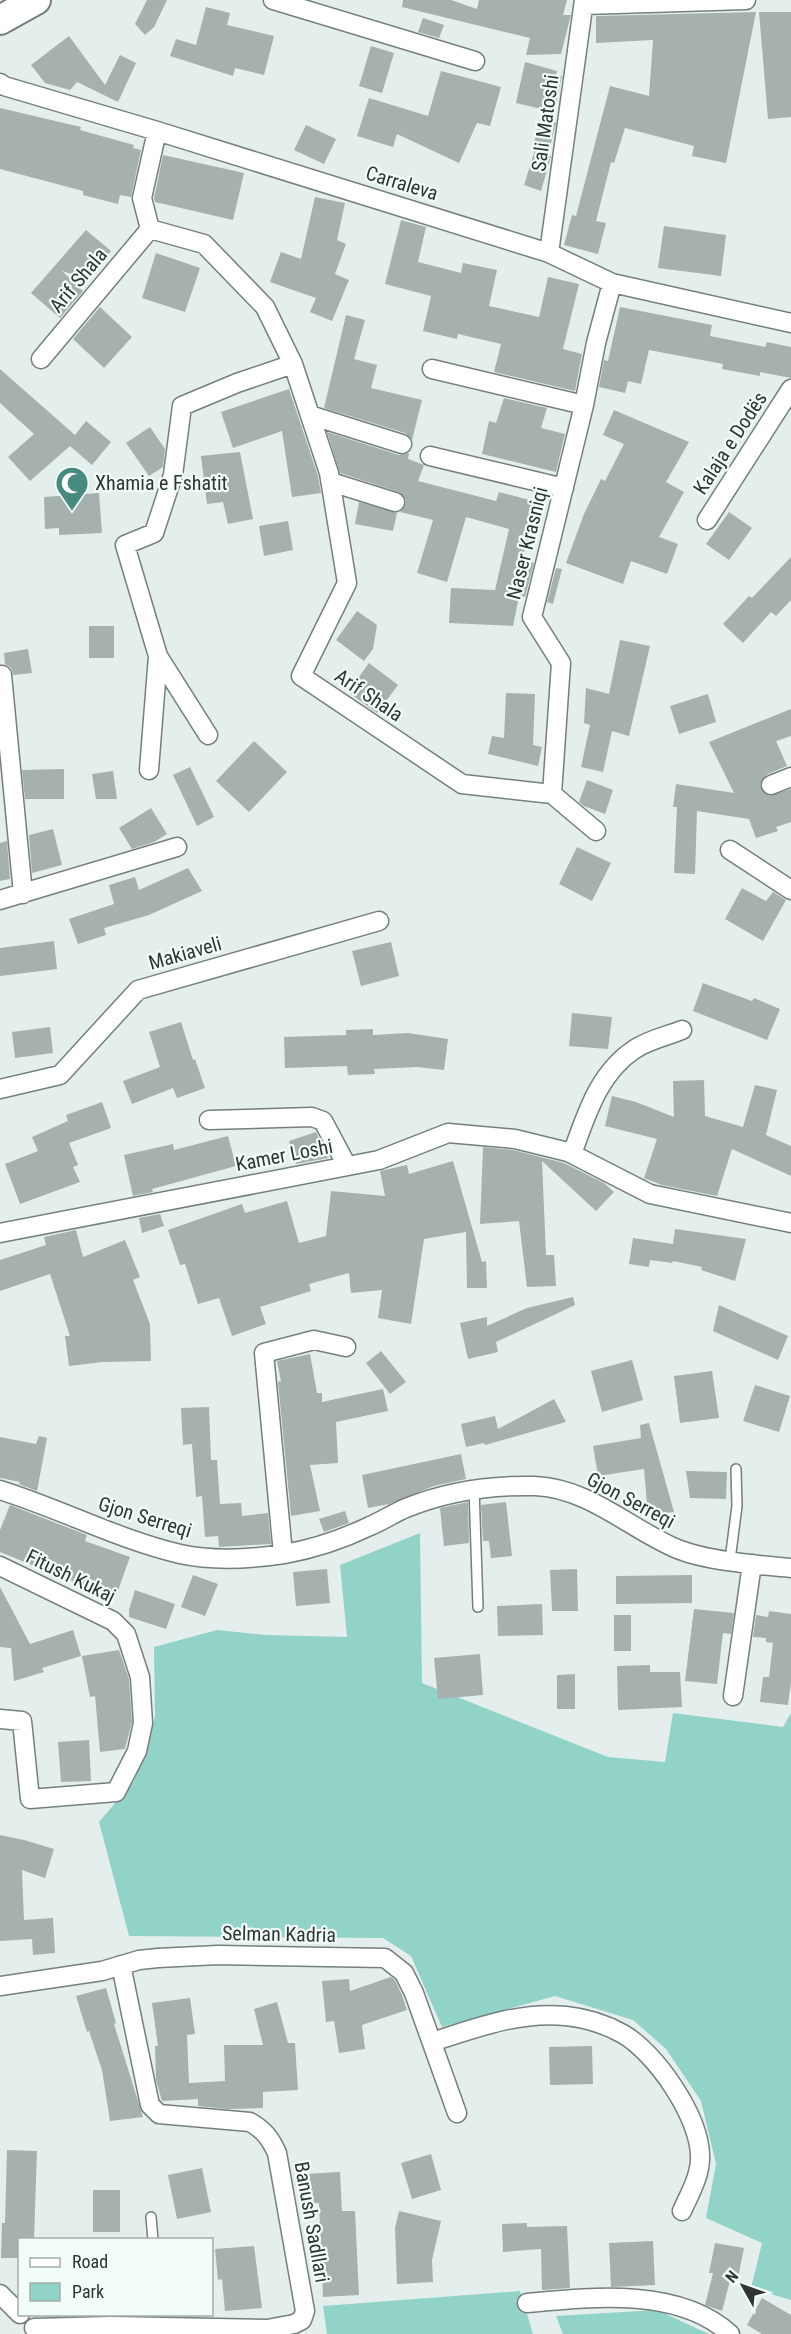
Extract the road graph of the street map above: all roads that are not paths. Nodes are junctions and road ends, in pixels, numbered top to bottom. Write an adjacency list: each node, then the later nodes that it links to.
1 (36, 0): 5 (main road)
2 (273, 0): 6 (street)
3 (746, 0): 4 (street)
4 (584, 3): 10 (street, Sali Matoshi)
5 (0, 20)
6 (474, 61)
7 (0, 83): 8 (street, Carraleva)
8 (158, 131): 9 (street); 10 (street, Carraleva)
9 (150, 229): 13 (street, Arif Shala); 14 (street, Arif Shala)
10 (549, 253): 11 (street, Carraleva)
11 (612, 283): 12 (street, Carraleva); 17 (street, Naser Krasniqi)
12 (791, 323)
13 (41, 359)
14 (293, 364): 18 (street, Arif Shala); 25 (street)
15 (432, 369): 17 (street)
16 (791, 389): 24 (street, Kalaja e Dodës)
17 (584, 405): 22 (street, Naser Krasniqi)
18 (310, 415): 19 (street); 21 (street, Arif Shala)
19 (402, 444)
20 (430, 456): 22 (street)
21 (331, 482): 23 (street); 31 (street, Arif Shala)
22 (564, 488): 31 (street, Naser Krasniqi)
23 (395, 502)
24 (707, 520)
25 (158, 656): 27 (street); 28 (street)
26 (2, 675): 36 (street)
27 (208, 735)
28 (149, 770)
29 (791, 777): 30 (street)
30 (771, 785)
31 (552, 794): 32 (street)
32 (596, 831)
33 (177, 847): 36 (street)
34 (730, 850): 35 (street)
35 (791, 890)
36 (23, 894): 37 (street)
37 (0, 900)
38 (379, 921): 40 (street, Makiaveli)
39 (681, 1030): 42 (street)
40 (0, 1089)
41 (209, 1120): 43 (street)
42 (573, 1154): 43 (street, Kamer Loshi); 44 (street, Kamer Loshi)
43 (347, 1166): 45 (street, Kamer Loshi)
44 (791, 1223)
45 (0, 1233)
46 (346, 1347): 50 (street)
47 (736, 1470): 51 (lane)
48 (474, 1488): 50 (street, Gjon Serreqi); 51 (street, Gjon Serreqi); 55 (lane)
49 (0, 1490): 50 (street, Gjon Serreqi)
50 (283, 1554)
51 (730, 1560): 52 (street, Gjon Serreqi)
52 (752, 1564): 54 (street, Gjon Serreqi); 56 (street)
53 (0, 1566): 57 (street, Fitush Kukaj)
54 (791, 1568)
55 (478, 1607)
56 (733, 1695)
57 (0, 1719)
58 (121, 1965): 59 (street, Selman Kadria); 60 (street, Selman Kadria); 69 (street, Banush Sadllari)
59 (0, 1986)
60 (432, 2042): 61 (street, Selman Kadria); 62 (street)
61 (458, 2113)
62 (682, 2211)
63 (151, 2217): 64 (lane)
64 (153, 2238)
65 (0, 2294): 67 (street)
66 (527, 2302): 71 (street)
67 (18, 2312)
68 (22, 2316): 70 (street)
69 (161, 2320): 70 (street, Banush Sadllari)
70 (37, 2331)
71 (730, 2334)

